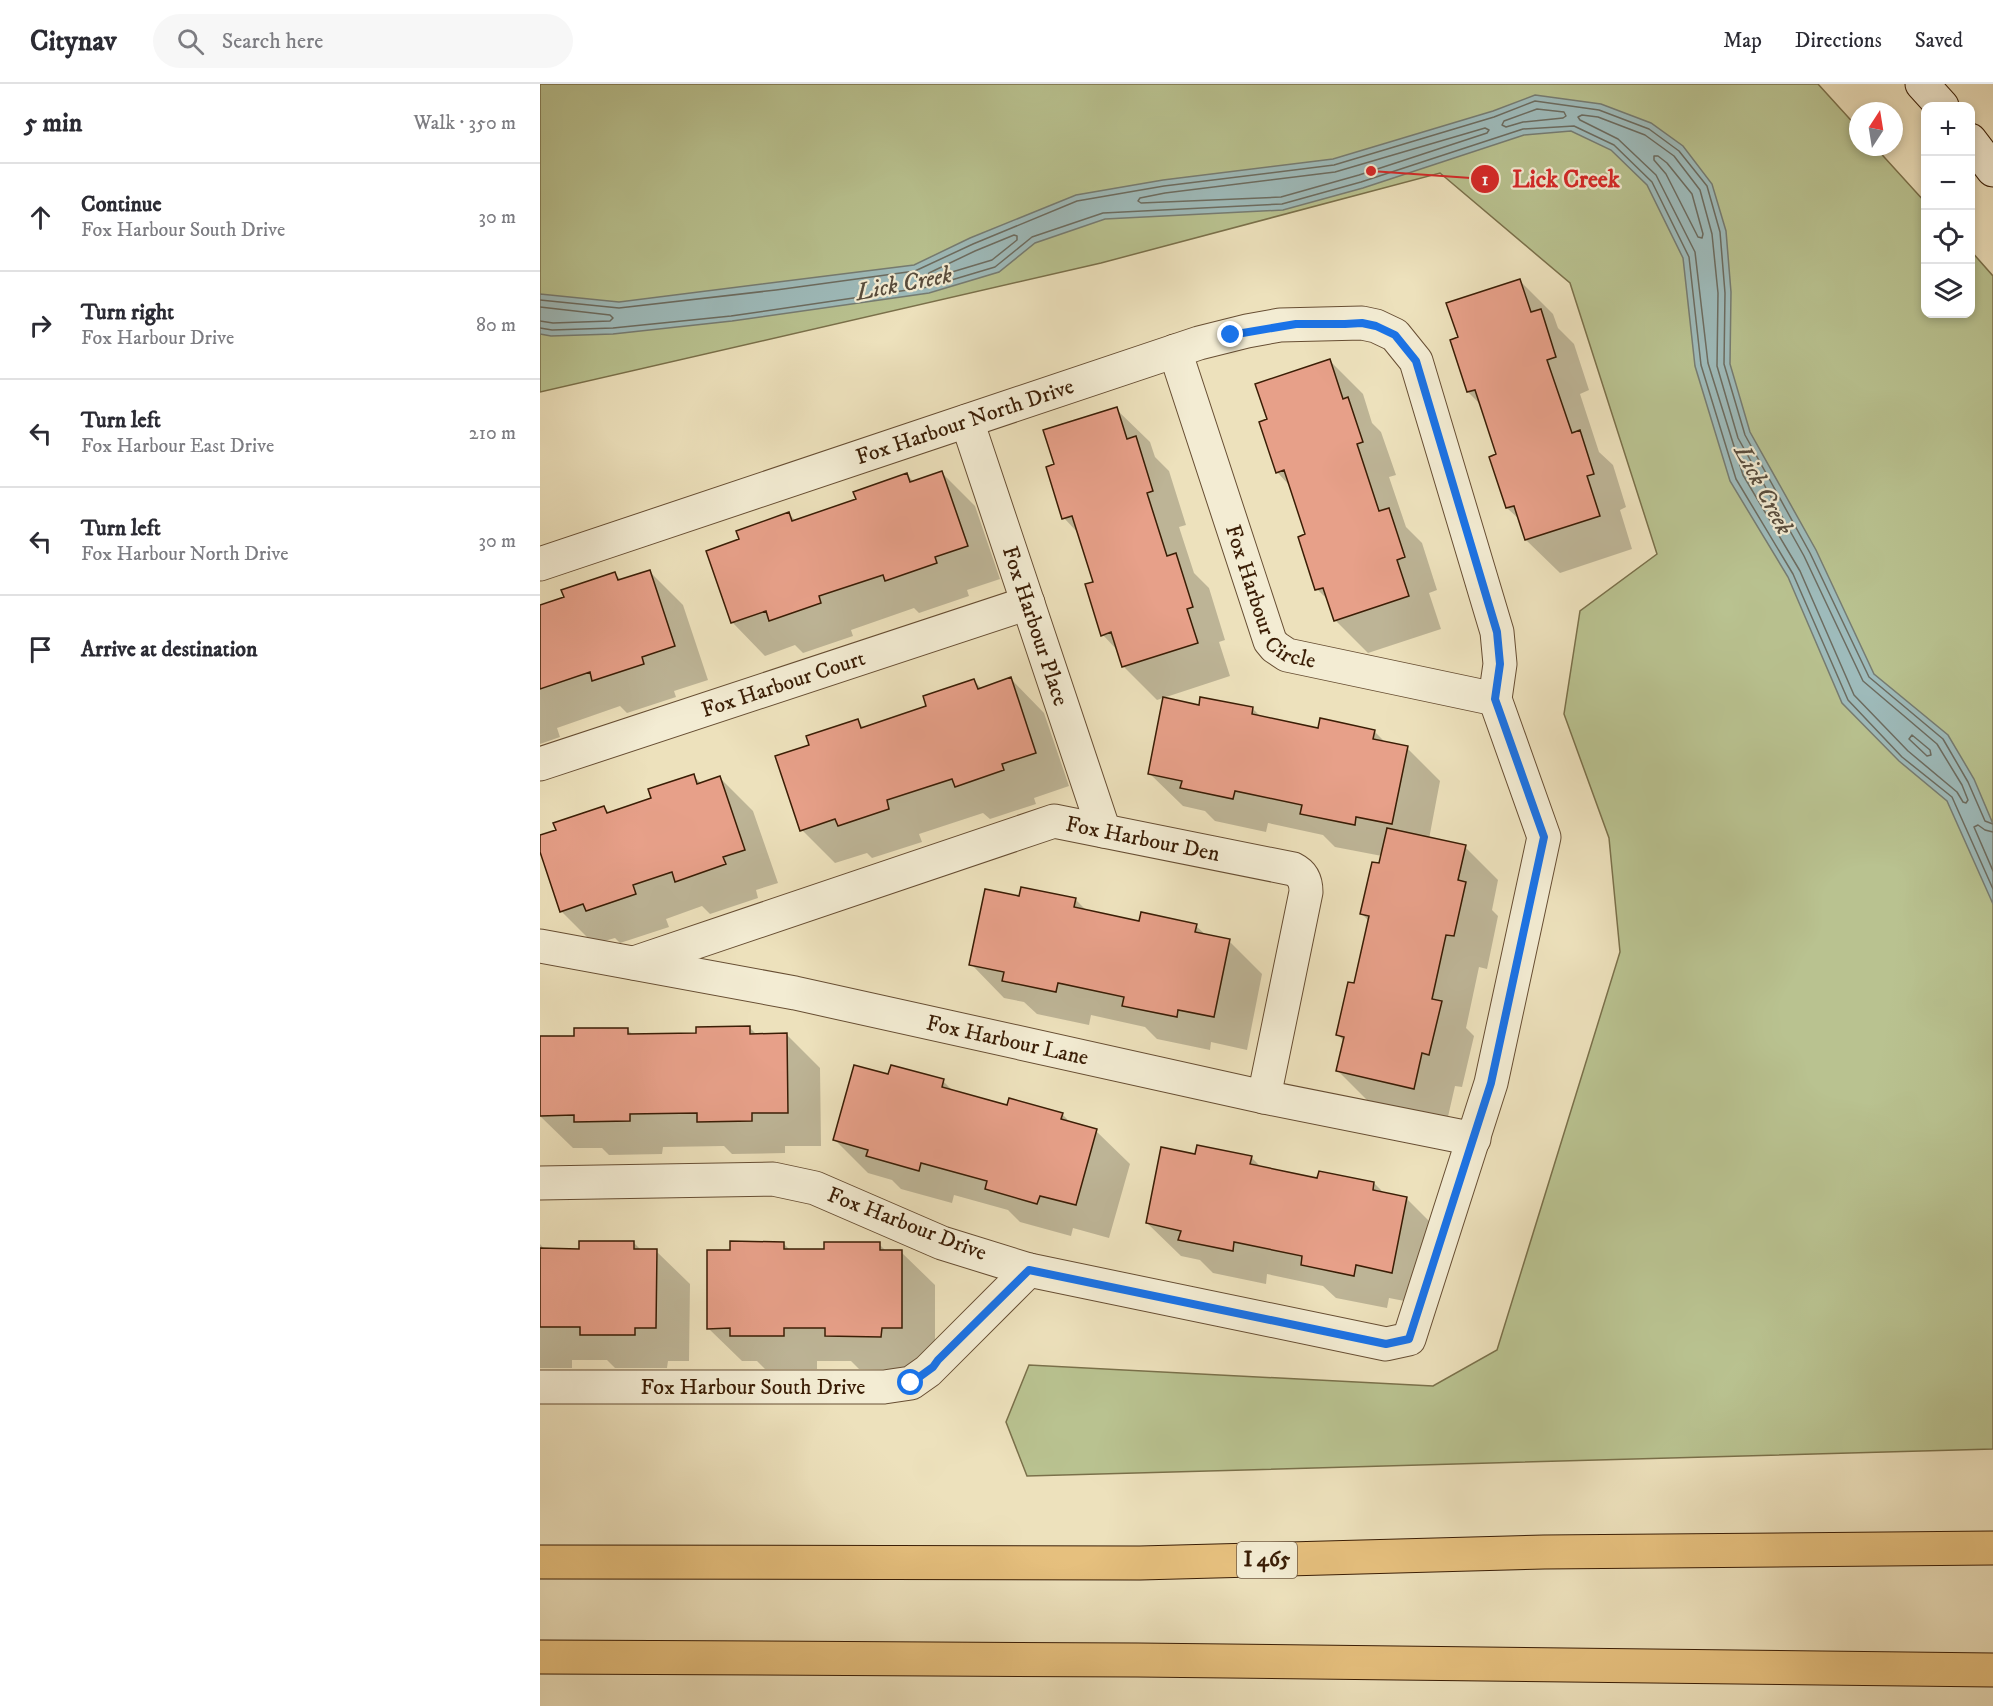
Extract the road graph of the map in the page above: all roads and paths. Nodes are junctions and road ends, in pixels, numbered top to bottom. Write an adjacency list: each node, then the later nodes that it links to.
1 (1922, 84): 2 (street)
2 (1938, 102)
3 (1175, 351): 4 (street, Fox Harbour North Drive); 7 (street, Fox Harbour Circle); 7 (street, Fox Harbour North Drive)
4 (967, 421): 5 (street, Fox Harbour North Drive); 6 (street, Fox Harbour Place)
5 (540, 564)
6 (1028, 603): 8 (street, Fox Harbour Court); 9 (street, Fox Harbour Place)
7 (1495, 699): 13 (street)
8 (540, 764)
9 (1104, 831): 11 (street, Fox Harbour Den); 12 (street, Fox Harbour Den)
10 (540, 946): 11 (street, Fox Harbour Lane)
11 (632, 964): 12 (street, Fox Harbour Lane)
12 (1264, 1097): 13 (street, Fox Harbour Lane)
13 (1474, 1139): 15 (street, Fox Harbour Drive)
14 (540, 1182): 15 (street, Fox Harbour Drive)
15 (1029, 1270): 16 (street, Fox Harbour South Drive)
16 (540, 1387)
17 (1993, 1548): 18 (highway, I 465)
18 (540, 1562)
19 (540, 1657): 20 (highway)
20 (1993, 1670)

